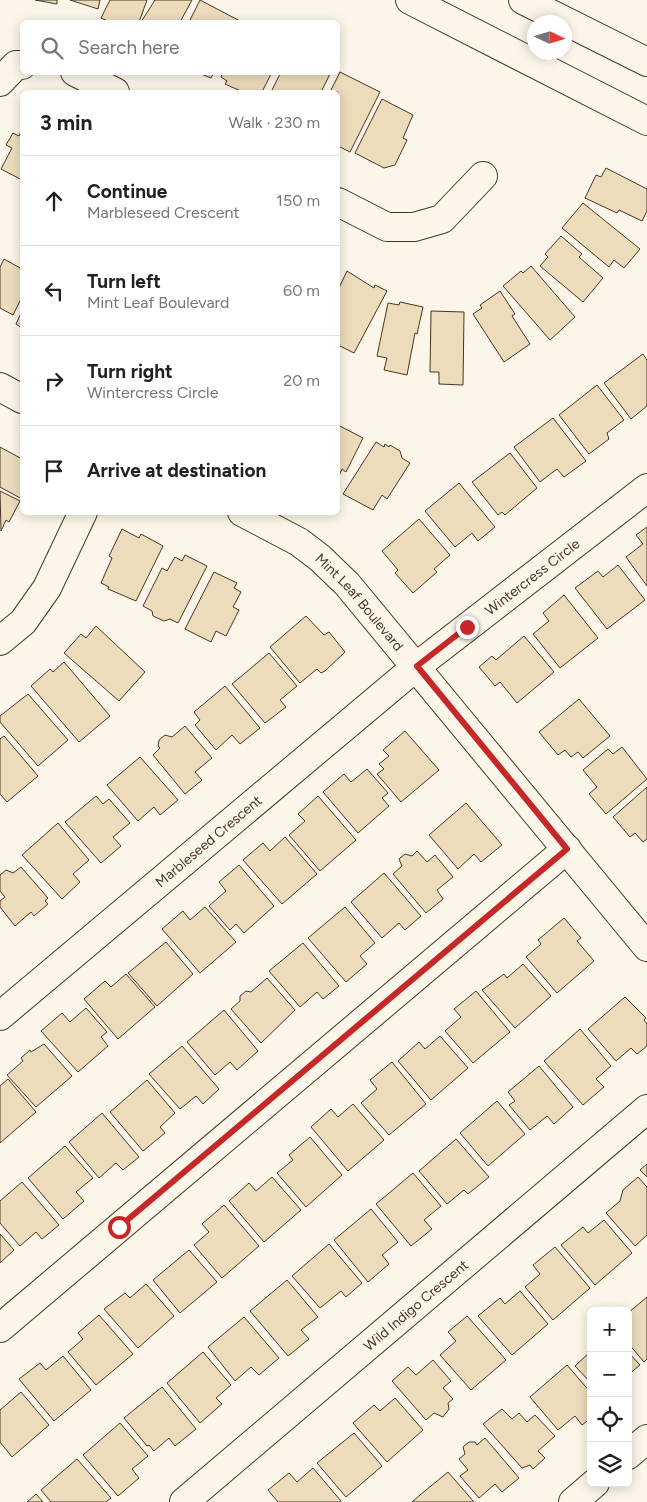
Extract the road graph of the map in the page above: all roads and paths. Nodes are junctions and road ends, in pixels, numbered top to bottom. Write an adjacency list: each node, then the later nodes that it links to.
1 (410, 0): 8 (street)
2 (523, 0): 3 (street)
3 (647, 62)
4 (20, 65): 6 (street)
5 (81, 75): 7 (street)
6 (0, 82)
7 (111, 90)
8 (647, 121)
9 (483, 176): 10 (street)
10 (340, 203)
11 (0, 387): 12 (street)
12 (20, 397)
13 (647, 488): 17 (street, Wintercress Circle)
14 (82, 515): 16 (street)
15 (248, 515): 17 (street, Mint Leaf Boulevard)
16 (0, 641)
17 (417, 666): 18 (street, Mint Leaf Boulevard); 20 (street, Marbleseed Crescent)
18 (567, 849): 19 (street, Mint Leaf Boulevard); 22 (street)
19 (647, 947)
20 (0, 1016)
21 (647, 1109): 26 (street, Wild Indigo Crescent)
22 (0, 1328)
23 (647, 1439): 24 (street)
24 (632, 1452)
25 (590, 1487): 27 (street)
26 (184, 1502)
27 (572, 1502)

